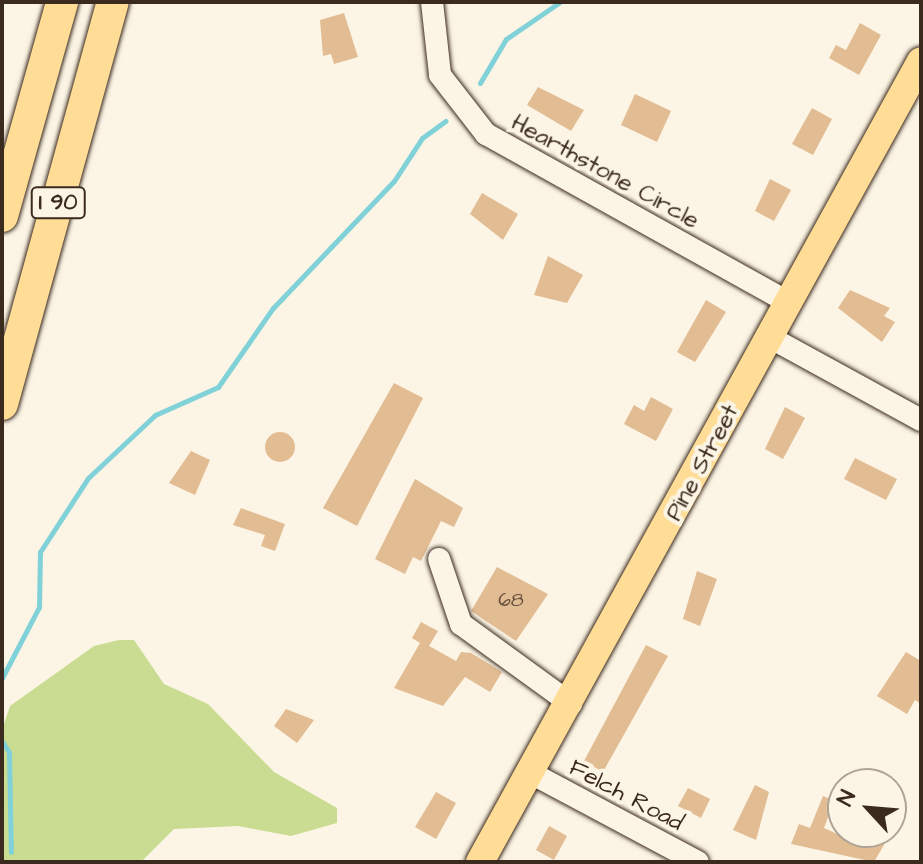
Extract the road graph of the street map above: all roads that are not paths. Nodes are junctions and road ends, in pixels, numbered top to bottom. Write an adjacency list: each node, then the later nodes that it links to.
1 (62, 2): 5 (highway, I 90)
2 (113, 2): 8 (highway, I 90)
3 (432, 2): 6 (street, Hearthstone Circle)
4 (921, 61): 6 (main road, Pine Street)
5 (2, 216)
6 (790, 303): 7 (main road, Pine Street)
7 (771, 338): 9 (street); 11 (main road, Pine Street)
8 (2, 404)
9 (921, 420)
10 (439, 559): 11 (street)
11 (571, 704): 12 (main road, Pine Street)
12 (531, 773): 13 (main road, Pine Street); 14 (street, Felch Road)
13 (480, 862)
14 (698, 862)

